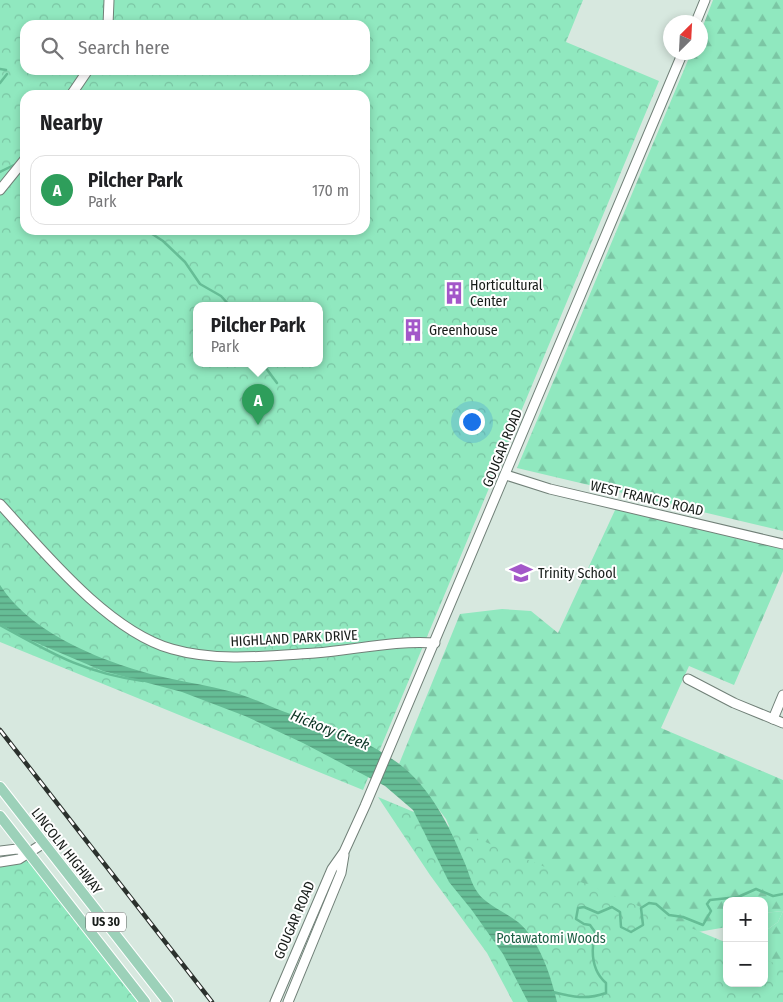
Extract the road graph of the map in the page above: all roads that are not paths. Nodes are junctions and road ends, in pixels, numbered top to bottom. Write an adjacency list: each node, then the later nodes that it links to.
1 (109, 0): 4 (street)
2 (705, 0): 3 (street)
3 (699, 15)
4 (108, 20)
5 (680, 60): 10 (street, GOUGAR ROAD)
6 (85, 75): 7 (street)
7 (74, 90)
8 (20, 165): 9 (street)
9 (0, 190)
10 (506, 476): 12 (street, WEST FRANCIS ROAD); 13 (street, GOUGAR ROAD)
11 (0, 504): 13 (street, HIGHLAND PARK DRIVE)
12 (783, 544)
13 (435, 643): 23 (street, GOUGAR ROAD)
14 (688, 679): 16 (street)
15 (783, 696): 16 (street)
16 (773, 719): 17 (street)
17 (783, 724)
18 (0, 788): 20 (main road, LINCOLN HIGHWAY / US 30)
19 (0, 816): 22 (main road, US 30)
20 (44, 843): 22 (street); 26 (main road, LINCOLN HIGHWAY / US 30)
21 (0, 851): 22 (street)
22 (28, 852): 24 (street); 25 (main road, US 30)
23 (344, 852): 27 (street, GOUGAR ROAD); 28 (street, GOUGAR ROAD)
24 (0, 862)
25 (145, 1002)
26 (168, 1002)
27 (275, 1002)
28 (288, 1002)

